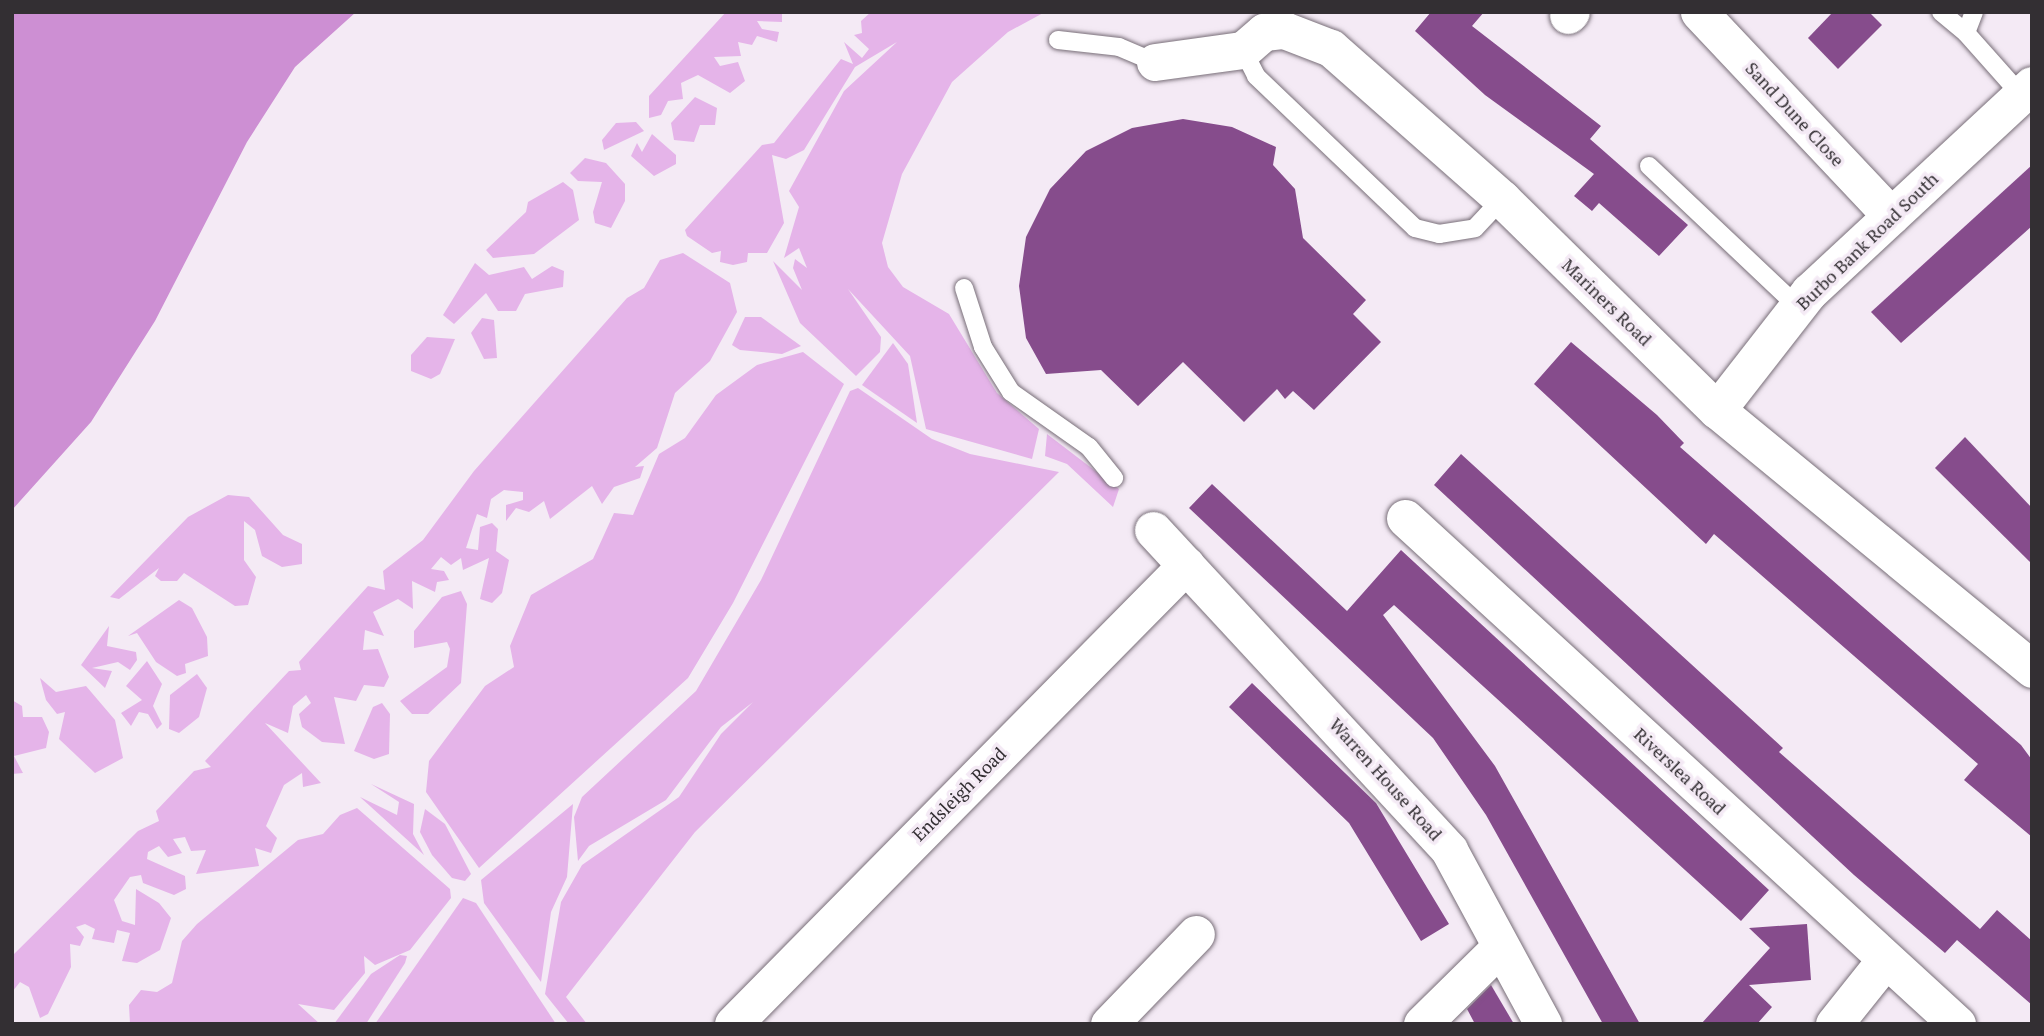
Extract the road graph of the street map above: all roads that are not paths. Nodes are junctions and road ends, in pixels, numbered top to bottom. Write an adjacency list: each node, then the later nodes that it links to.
1 (1699, 12): 11 (street, Sand Dune Close)
2 (1941, 12): 4 (lane)
3 (1974, 12): 4 (lane)
4 (1966, 33): 8 (lane)
5 (1058, 40): 7 (lane)
6 (1243, 50): 7 (street, Mariners Road); 10 (street, Mariners Road); 10 (lane)
7 (1155, 62)
8 (2026, 90): 11 (street, Burbo Bank Road South)
9 (1649, 166): 13 (lane)
10 (1502, 199): 14 (street, Mariners Road)
11 (1891, 216): 13 (street, Burbo Bank Road South)
12 (964, 288): 15 (lane)
13 (1798, 307): 14 (street, Burbo Bank Road South)
14 (1717, 410): 19 (street, Mariners Road)
15 (1114, 478)
16 (1405, 518): 22 (street, Riverslea Road)
17 (1153, 530): 18 (street, Warren House Road)
18 (1186, 565): 21 (street, Warren House Road); 23 (street, Endsleigh Road)
19 (2032, 669)
20 (1196, 934): 24 (street)
21 (1498, 949): 25 (street); 26 (street, Warren House Road)
22 (1885, 960): 27 (street); 28 (street, Riverslea Road)
23 (733, 1024)
24 (1110, 1024)
25 (1422, 1024)
26 (1543, 1024)
27 (1834, 1024)
28 (1957, 1024)

